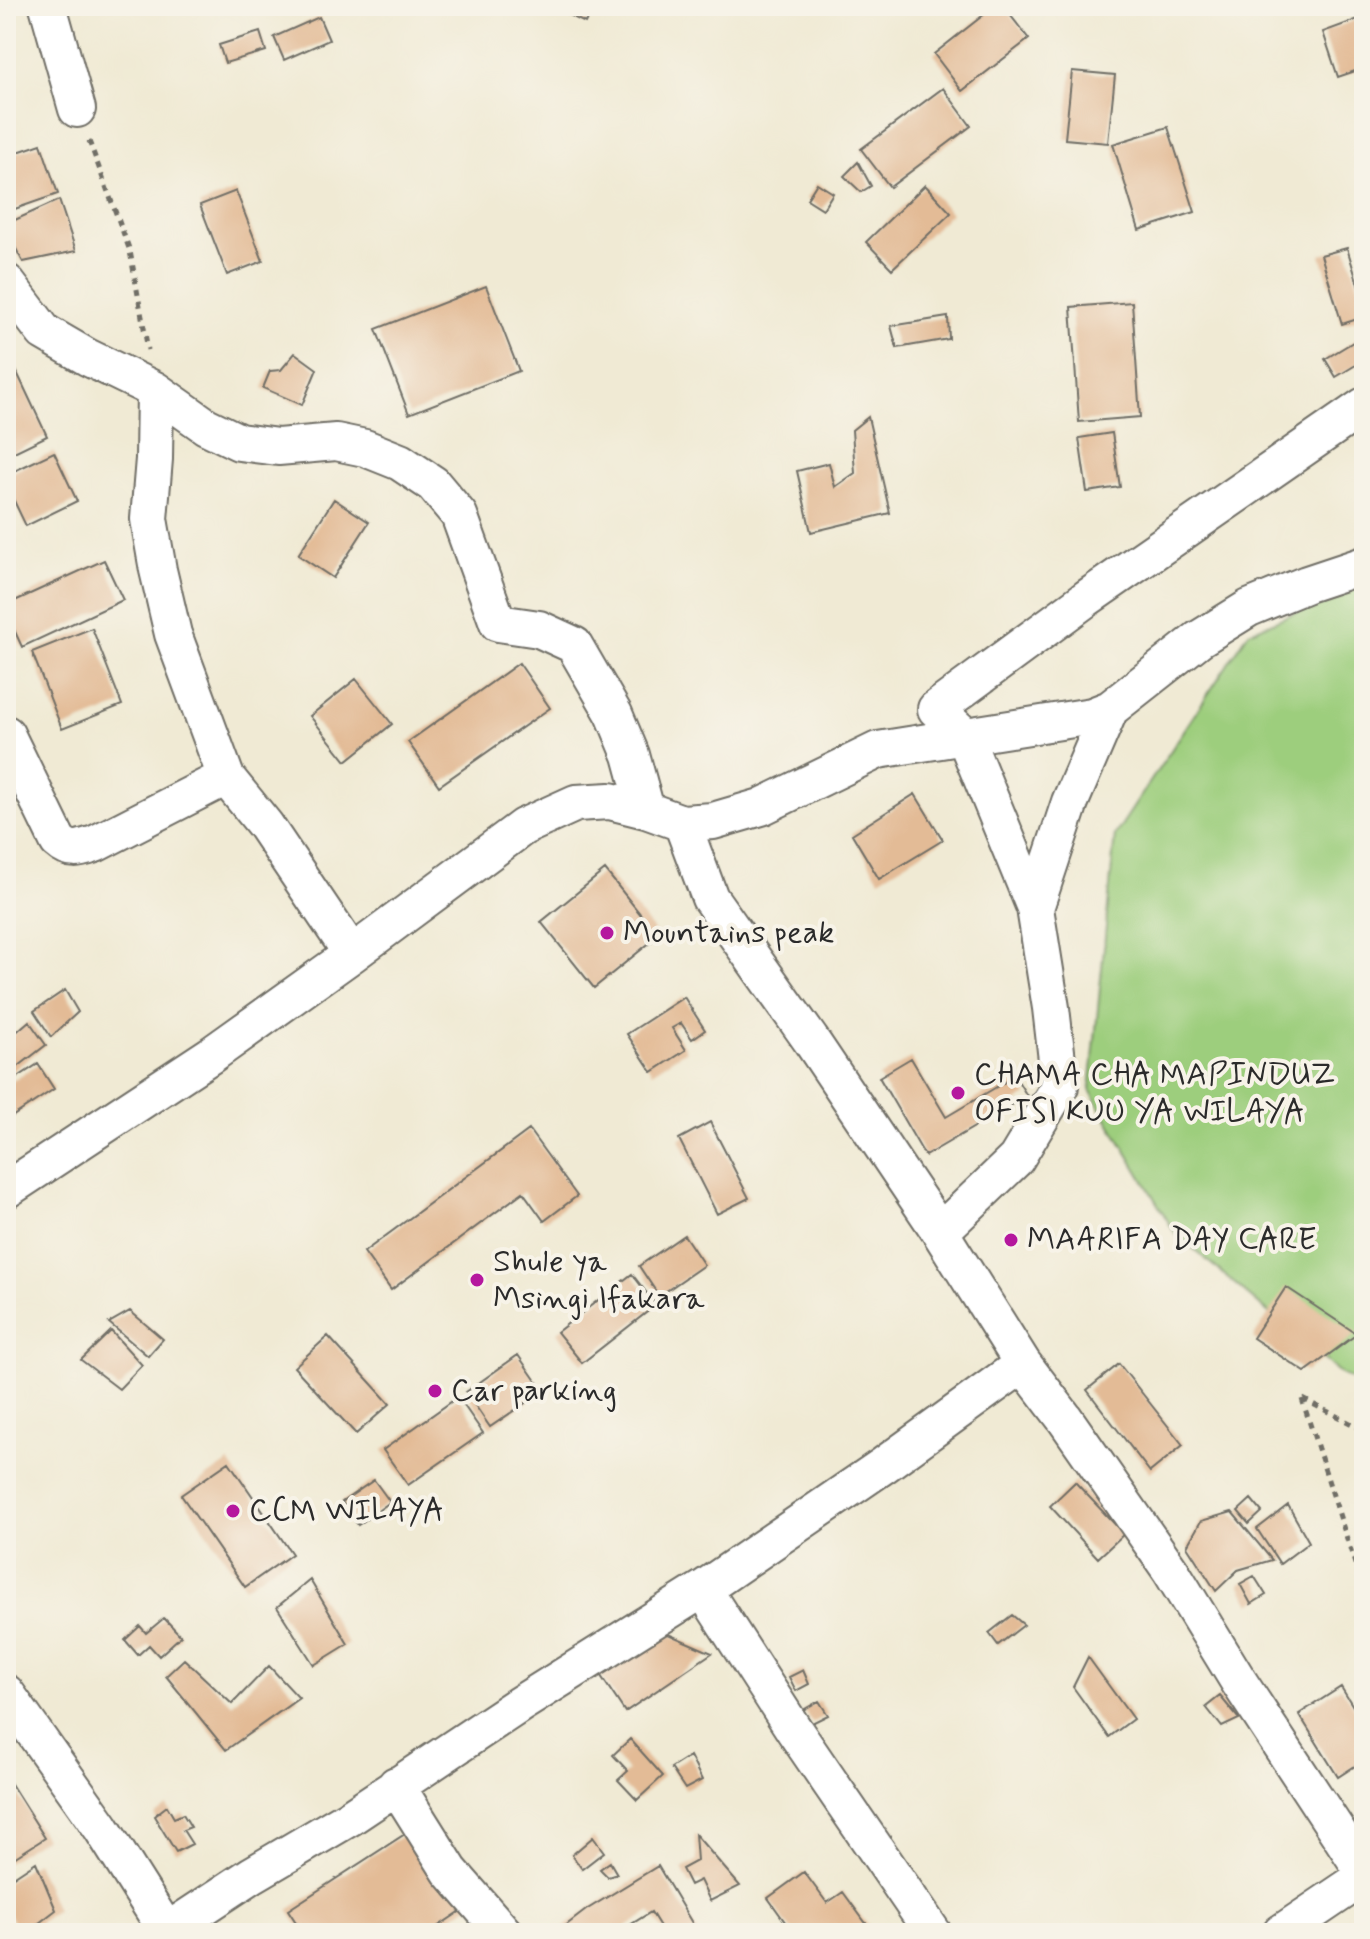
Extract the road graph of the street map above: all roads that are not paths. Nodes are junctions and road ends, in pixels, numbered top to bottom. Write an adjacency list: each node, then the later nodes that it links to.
1 (48, 6): 2 (street)
2 (77, 109)
3 (6, 282): 4 (street)
4 (155, 390): 12 (street); 13 (street)
5 (1364, 406): 7 (street)
6 (1364, 565): 8 (street)
7 (936, 709): 10 (street); 11 (street)
8 (1110, 709): 10 (street); 15 (street)
9 (6, 734): 12 (street)
10 (964, 735): 11 (street); 15 (street)
11 (878, 750): 14 (street)
12 (226, 777): 16 (street)
13 (646, 810): 14 (street); 16 (street)
14 (682, 823): 18 (street)
15 (1035, 908): 18 (street)
16 (352, 954): 17 (street)
17 (6, 1190)
18 (940, 1232): 19 (street)
19 (1023, 1364): 20 (street); 23 (street)
20 (703, 1589): 22 (street); 26 (street)
21 (10, 1708): 24 (street)
22 (396, 1785): 24 (street); 25 (street)
23 (1364, 1874): 27 (street)
24 (167, 1932)
25 (504, 1933)
26 (933, 1933)
27 (1281, 1933)

